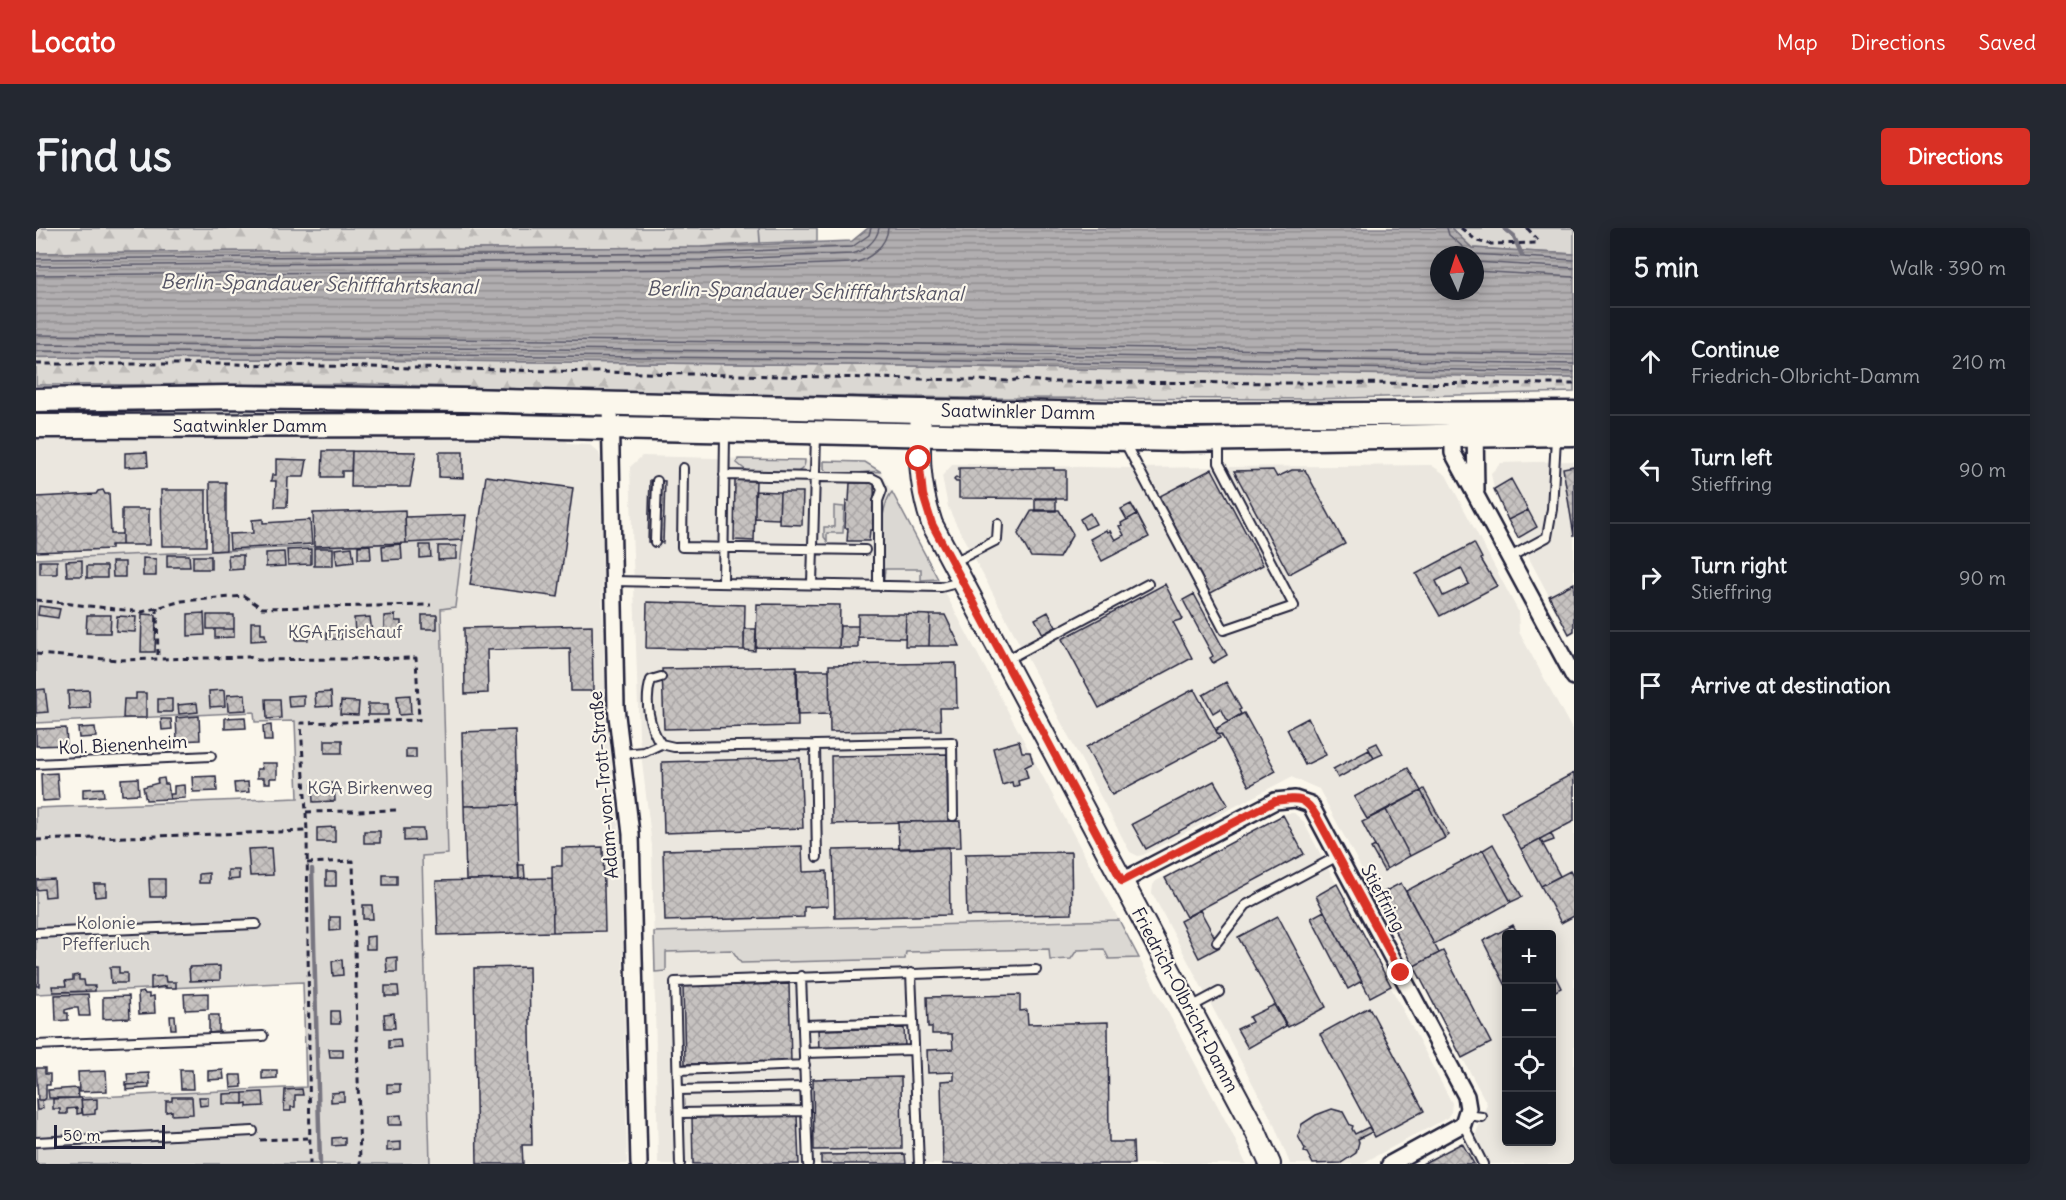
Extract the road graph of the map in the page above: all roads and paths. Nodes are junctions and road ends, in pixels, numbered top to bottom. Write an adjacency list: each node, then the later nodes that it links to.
1 (1461, 228): 2 (path)
2 (1527, 228)
3 (36, 364): 4 (path)
4 (1574, 384)
5 (36, 400): 8 (main road, Saatwinkler Damm)
6 (610, 403): 7 (main road, Saatwinkler Damm); 8 (main road, Saatwinkler Damm); 13 (street, Adam-von-Trott-Straße)
7 (921, 411): 9 (main road, Saatwinkler Damm); 17 (street, Friedrich-Olbricht-Damm)
8 (463, 412): 12 (main road, Saatwinkler Damm); 13 (main road, Saatwinkler Damm)
9 (1452, 413): 10 (main road, Saatwinkler Damm); 18 (street)
10 (1475, 413): 11 (main road, Saatwinkler Damm); 18 (street)
11 (1574, 413)
12 (36, 426)
13 (610, 428): 14 (main road, Saatwinkler Damm); 33 (street, Adam-von-Trott-Straße)
14 (725, 431): 15 (main road, Saatwinkler Damm); 22 (lane)
15 (816, 433): 17 (main road, Saatwinkler Damm); 23 (lane)
16 (1565, 434): 18 (main road, Saatwinkler Damm); 31 (lane)
17 (920, 435): 19 (main road, Saatwinkler Damm); 32 (street, Friedrich-Olbricht-Damm)
18 (1464, 436): 20 (main road, Saatwinkler Damm); 25 (street); 25 (street)
19 (1124, 440): 20 (main road, Saatwinkler Damm); 20 (lane)
20 (1219, 440)
21 (683, 468): 28 (lane)
22 (724, 475): 23 (lane); 28 (lane)
23 (815, 476): 29 (lane); 38 (lane)
24 (657, 481): 27 (lane)
25 (1476, 494): 31 (street)
26 (998, 524): 32 (lane)
27 (655, 542)
28 (723, 548): 29 (lane); 34 (lane)
29 (813, 549): 30 (lane); 36 (lane)
30 (865, 550)
31 (1510, 557): 46 (street)
32 (953, 563): 35 (street, Friedrich-Olbricht-Damm)
33 (612, 581): 34 (lane); 49 (street, Adam-von-Trott-Straße)
34 (723, 582): 36 (lane)
35 (963, 582): 38 (lane); 44 (street, Friedrich-Olbricht-Damm)
36 (812, 584): 38 (lane)
37 (1148, 584): 44 (lane)
38 (878, 586)
39 (36, 600): 41 (path)
40 (431, 605): 41 (path)
41 (157, 608): 43 (path)
42 (36, 654): 43 (path)
43 (158, 659): 53 (path)
44 (1005, 661): 60 (street, Friedrich-Olbricht-Damm)
45 (661, 677): 47 (lane)
46 (1574, 677)
47 (661, 744): 48 (lane); 49 (lane)
48 (815, 745): 54 (lane); 58 (lane)
49 (622, 754): 86 (street, Adam-von-Trott-Straße)
50 (211, 756): 51 (lane, Kol. Bienenheim)
51 (36, 764)
52 (400, 810): 53 (path)
53 (306, 812): 55 (path)
54 (954, 816)
55 (307, 831): 56 (path); 59 (path)
56 (36, 840)
57 (1338, 856): 60 (street, Stieffring); 63 (lane); 81 (street, Stieffring)
58 (817, 857)
59 (307, 863): 84 (path); 85 (path)
60 (1122, 881): 68 (street, Friedrich-Olbricht-Damm)
61 (256, 924): 62 (lane)
62 (36, 933)
63 (1217, 942)
64 (1036, 970): 65 (lane)
65 (911, 973): 66 (lane); 69 (lane)
66 (801, 976): 70 (lane); 76 (lane)
67 (1219, 992): 68 (lane)
68 (1189, 1008): 90 (street, Friedrich-Olbricht-Damm)
69 (913, 1022): 70 (lane); 73 (lane)
70 (803, 1025): 74 (lane)
71 (262, 1036): 72 (lane)
72 (36, 1045)
73 (914, 1050): 74 (lane); 89 (lane)
74 (804, 1053): 75 (lane)
75 (805, 1065): 76 (lane); 77 (lane)
76 (678, 1070): 78 (lane)
77 (806, 1087): 78 (lane); 79 (lane)
78 (679, 1090): 80 (lane)
79 (806, 1111): 80 (lane); 88 (lane)
80 (680, 1113): 87 (lane)
81 (1471, 1119): 91 (street); 92 (lane)
82 (253, 1131): 83 (lane)
83 (36, 1142)
84 (309, 1164)
85 (360, 1164)
86 (639, 1164)
87 (680, 1164)
88 (808, 1164)
89 (919, 1164)
90 (1270, 1164)
91 (1390, 1164)
92 (1483, 1164)

